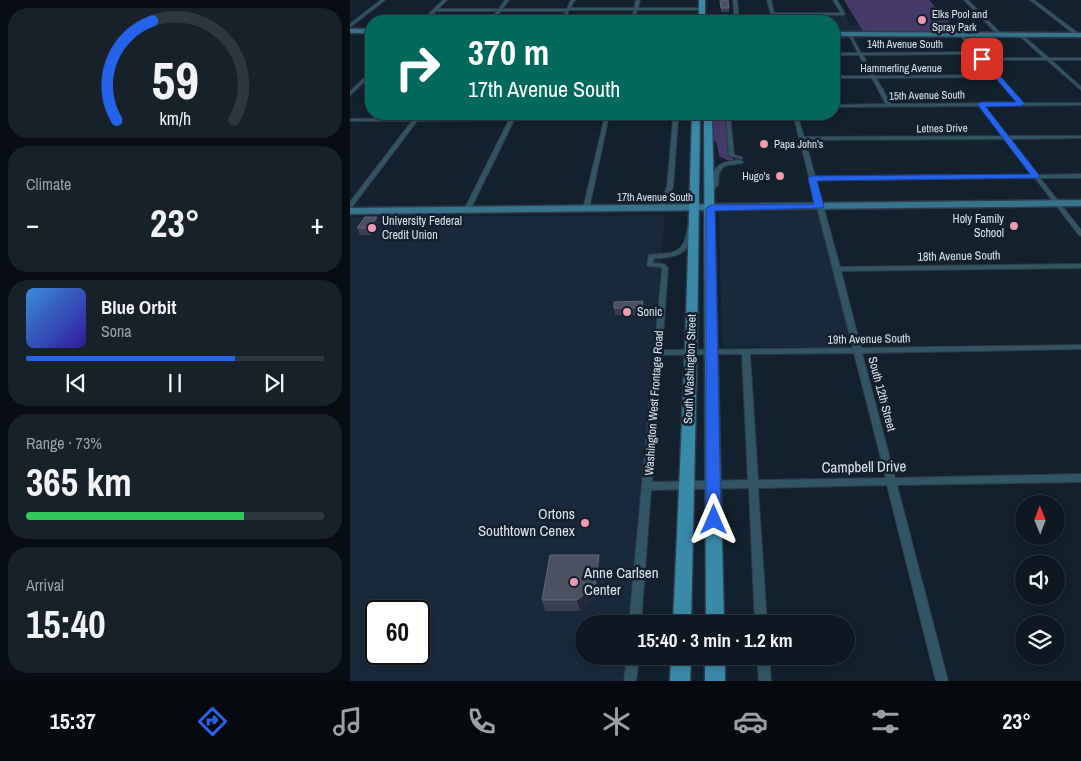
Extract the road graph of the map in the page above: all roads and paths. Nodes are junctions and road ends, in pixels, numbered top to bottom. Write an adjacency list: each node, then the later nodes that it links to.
1 (382, 0): 24 (street)
2 (445, 0): 15 (street)
3 (507, 0): 16 (street)
4 (573, 0): 12 (street)
5 (638, 0): 13 (street)
6 (702, 0): 14 (main road)
7 (734, 0): 23 (street)
8 (769, 0): 17 (street)
9 (835, 0): 17 (street)
10 (966, 0): 31 (street)
11 (1032, 0): 30 (street)
12 (568, 9): 13 (street); 16 (street); 20 (street)
13 (636, 9): 14 (street); 21 (street)
14 (702, 9): 22 (main road)
15 (435, 10): 16 (street); 18 (street)
16 (500, 10): 19 (street)
17 (773, 14)
18 (430, 15)
19 (496, 15)
20 (565, 15)
21 (634, 15)
22 (702, 15)
23 (736, 15)
24 (350, 26)
25 (365, 30): 26 (street)
26 (350, 31)
27 (840, 34): 28 (street)
28 (849, 34): 29 (street); 33 (street)
29 (962, 35): 31 (street); 34 (street)
30 (1079, 35): 32 (street)
31 (1002, 36): 32 (street)
32 (1022, 36): 37 (street)
33 (860, 53): 34 (street, 14th Avenue South); 35 (street, 14th Avenue South); 41 (street)
34 (976, 53): 36 (street)
35 (840, 54)
36 (982, 59): 37 (street); 39 (street)
37 (1048, 59): 38 (street); 44 (street)
38 (1081, 59)
39 (998, 76): 41 (street, Hammerling Avenue); 47 (street)
40 (840, 77): 41 (street, Hammerling Avenue)
41 (874, 77): 49 (street)
42 (365, 80): 43 (street)
43 (363, 82): 45 (street)
44 (1081, 89)
45 (350, 94)
46 (981, 104): 47 (street, 15th Avenue South); 49 (street, 15th Avenue South); 60 (street)
47 (1021, 104): 48 (street, 15th Avenue South)
48 (1081, 104)
49 (889, 105): 50 (street, 15th Avenue South)
50 (840, 106)
51 (350, 120): 52 (street)
52 (416, 120): 69 (street)
53 (512, 120): 75 (street)
54 (606, 120): 74 (street)
55 (676, 120): 71 (street)
56 (700, 120): 72 (main road, South Washington Street)
57 (701, 120): 66 (main road, South Washington Street)
58 (729, 120): 66 (street)
59 (797, 120): 62 (street, South 12th Street)
60 (1007, 137): 61 (street, Letnes Drive); 62 (street, Letnes Drive); 63 (street)
61 (1081, 137)
62 (802, 139): 65 (street, South 12th Street)
63 (1036, 176): 64 (street); 65 (street); 67 (street)
64 (1081, 176)
65 (812, 178): 70 (street, South 12th Street)
66 (710, 190): 73 (main road, South Washington Street)
67 (1057, 203): 68 (street, 17th Avenue South); 70 (street, 17th Avenue South); 78 (street)
68 (1081, 203)
69 (350, 206)
70 (820, 206): 73 (street, 17th Avenue South); 80 (street, South 12th Street)
71 (662, 208): 72 (street, 17th Avenue South); 74 (street, 17th Avenue South)
72 (694, 208): 73 (street, 17th Avenue South); 77 (main road, South Washington Street)
73 (711, 208): 83 (main road, South Washington Street)
74 (586, 209): 75 (street, 17th Avenue South)
75 (467, 210): 76 (street, 17th Avenue South)
76 (350, 211)
77 (694, 222): 85 (main road, South Washington Street); 86 (street, Washington West Frontage Road)
78 (1081, 234)
79 (1081, 266): 80 (street, 18th Avenue South)
80 (837, 269): 82 (street, South 12th Street)
81 (1081, 348): 82 (street, 19th Avenue South)
82 (858, 350): 84 (street, 19th Avenue South); 88 (street, South 12th Street)
83 (711, 352): 84 (street, 19th Avenue South); 85 (street, 19th Avenue South); 91 (main road, South Washington Street)
84 (746, 352): 89 (street)
85 (691, 353): 86 (street, 19th Avenue South); 90 (main road, South Washington Street)
86 (658, 354): 92 (street, Washington West Frontage Road)
87 (1081, 478): 88 (street, Campbell Drive)
88 (892, 481): 89 (street, Campbell Drive); 105 (street, South 12th Street)
89 (752, 484): 91 (street, Campbell Drive); 96 (street)
90 (686, 485): 91 (street, Campbell Drive); 92 (street, Campbell Drive); 94 (main road, South Washington Street)
91 (713, 485): 95 (main road, South Washington Street)
92 (647, 486): 93 (street, Washington West Frontage Road)
93 (636, 615)
94 (682, 615)
95 (715, 615)
96 (760, 615)
97 (632, 665): 101 (street)
98 (681, 665): 102 (main road)
99 (715, 665): 103 (main road)
100 (764, 665): 104 (street)
101 (630, 681)
102 (680, 681)
103 (715, 681)
104 (765, 681)
105 (942, 681)

